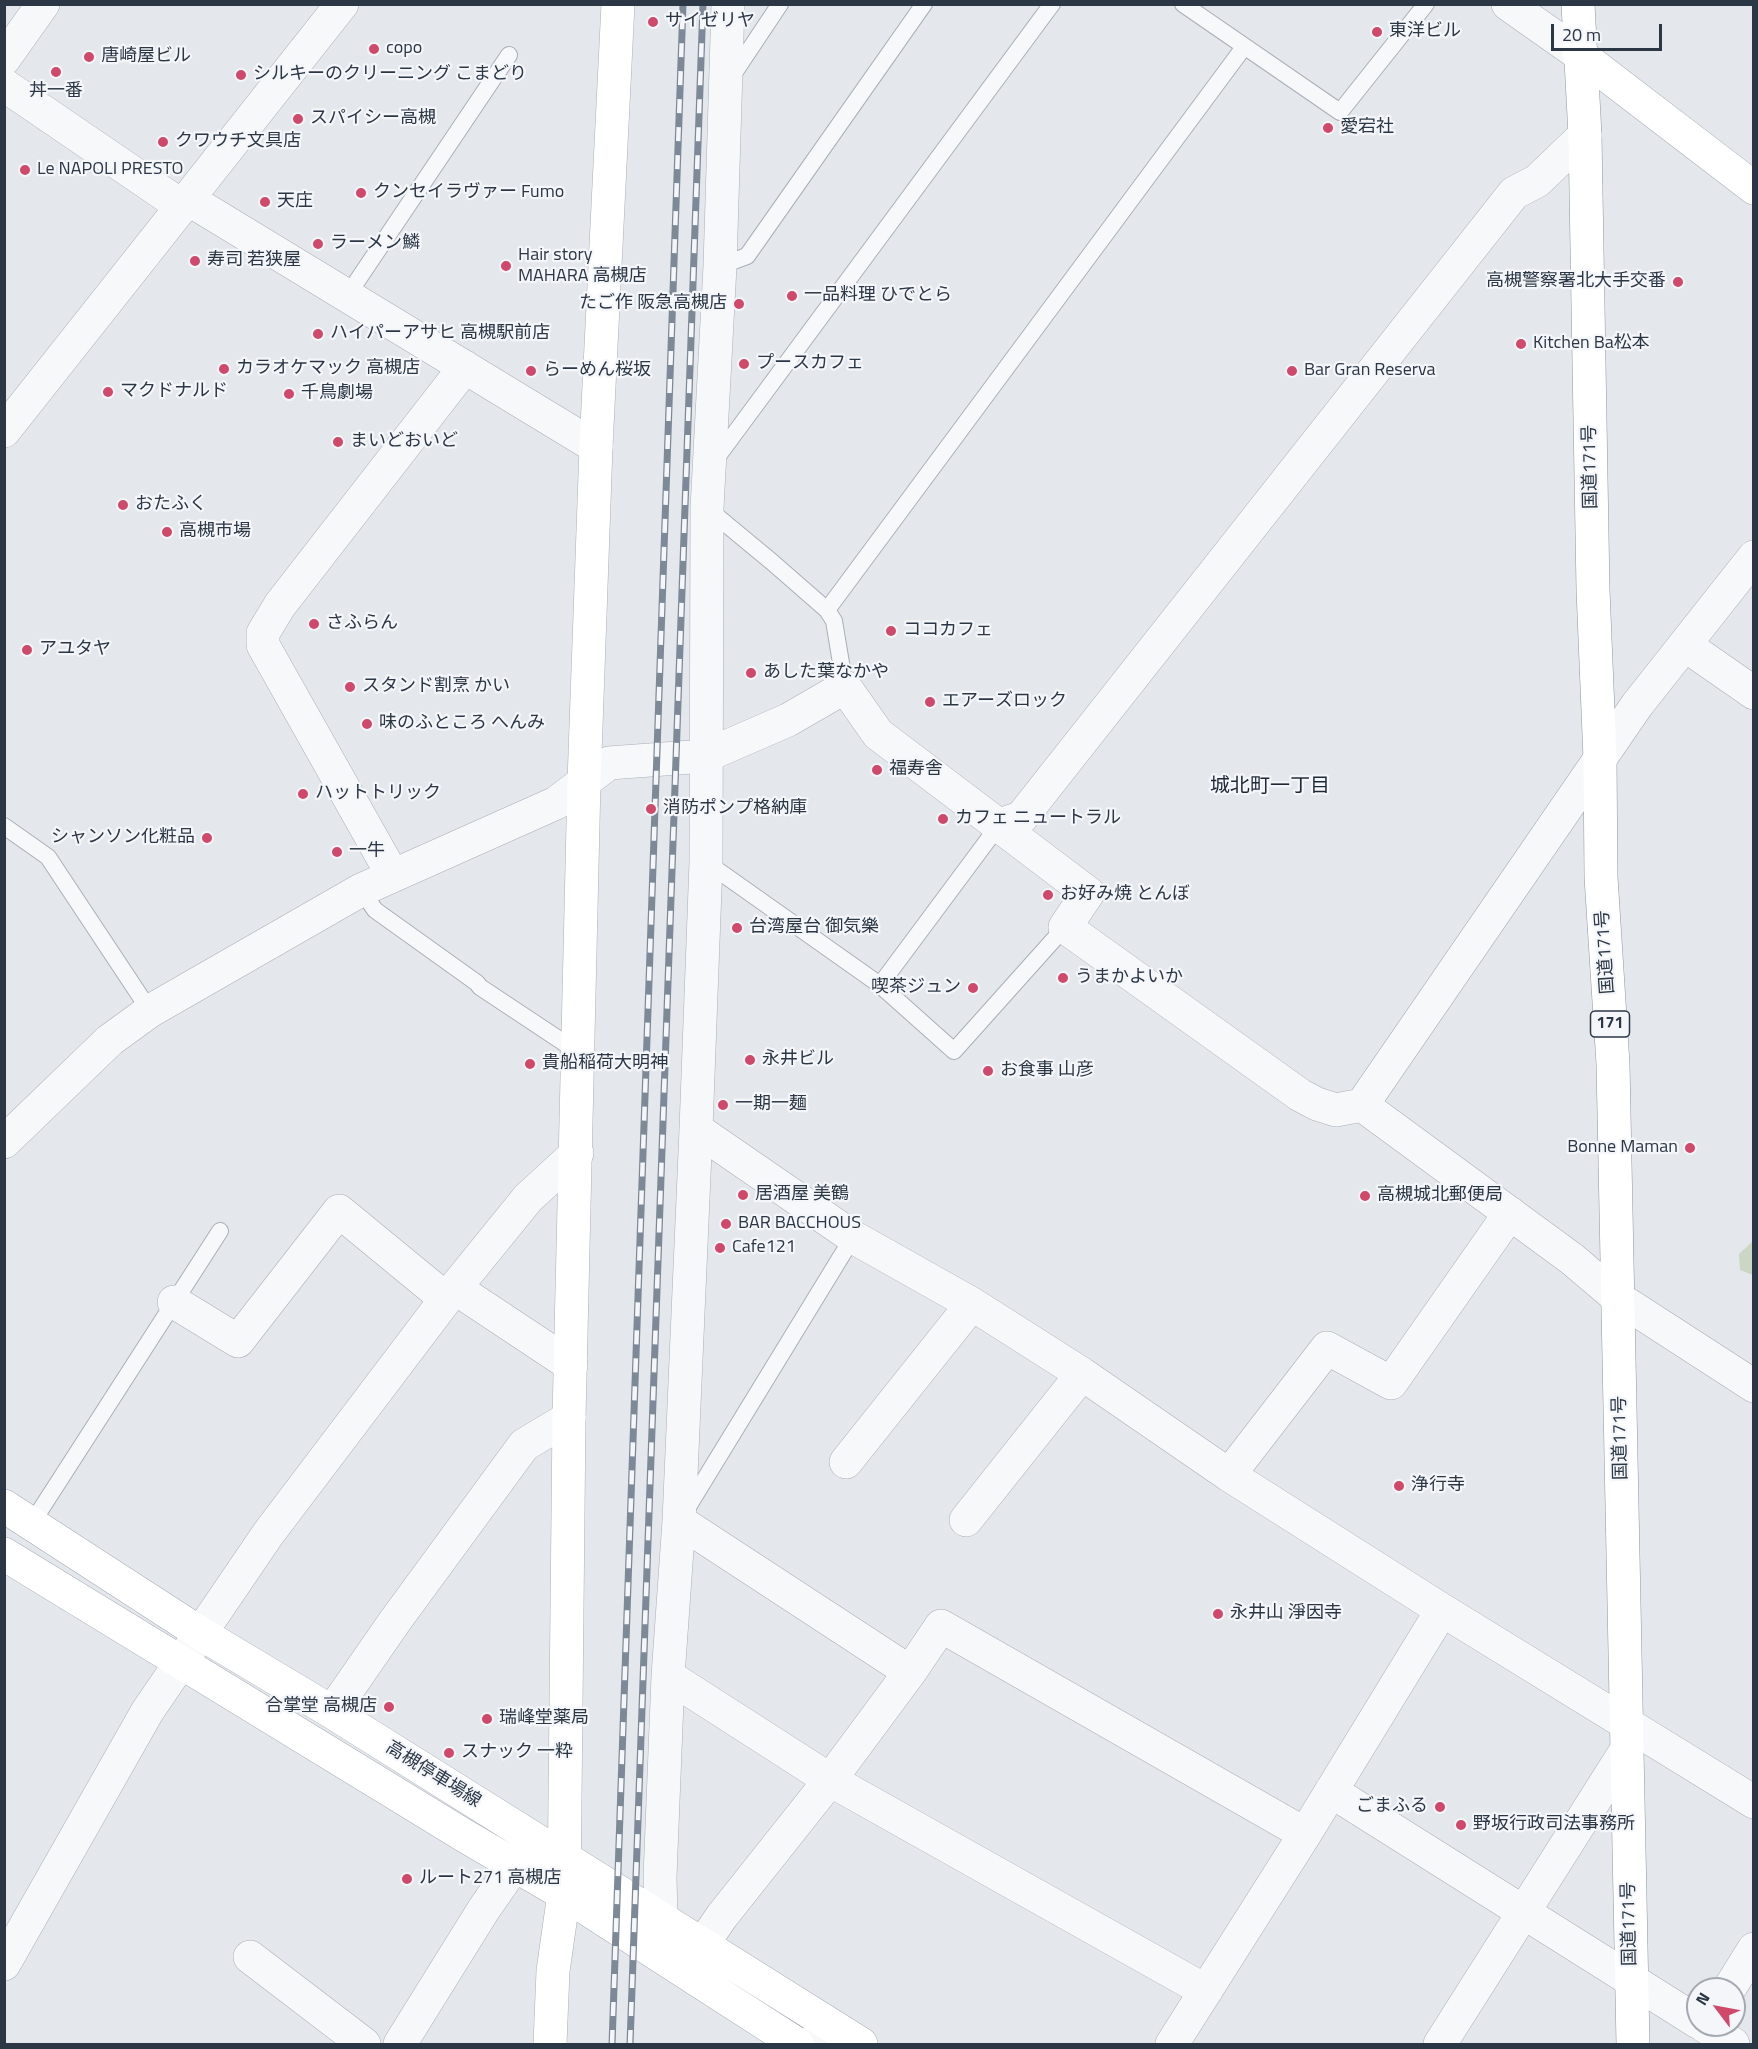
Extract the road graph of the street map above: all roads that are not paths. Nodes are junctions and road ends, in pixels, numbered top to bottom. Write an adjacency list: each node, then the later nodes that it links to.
1 (43, 4): 15 (street)
2 (342, 4): 20 (street)
3 (618, 4): 25 (main road)
4 (728, 4): 17 (street)
5 (780, 4): 17 (lane)
6 (924, 4): 21 (lane)
7 (1052, 4): 26 (lane)
8 (1183, 4): 12 (lane)
9 (1426, 4): 12 (lane)
10 (1508, 4): 13 (street)
11 (1578, 4): 13 (main road, 国道171号 / 171)
12 (1244, 47): 29 (lane)
13 (1579, 54): 18 (main road, 国道171号 / 171); 19 (main road)
14 (509, 55): 22 (lane)
15 (4, 60)
16 (4, 85): 20 (street)
17 (725, 88): 21 (street)
18 (1585, 135): 34 (main road, 国道171号 / 171); 36 (street)
19 (1754, 188)
20 (185, 203): 22 (street); 24 (street)
21 (720, 266): 26 (street)
22 (347, 296): 23 (street)
23 (465, 367): 25 (street); 39 (street)
24 (4, 431)
25 (596, 447): 35 (main road)
26 (709, 468): 27 (street)
27 (707, 508): 29 (lane); 33 (street)
28 (1754, 557): 30 (street)
29 (826, 610): 31 (lane)
30 (1685, 645): 32 (street); 34 (street)
31 (845, 687): 33 (street); 36 (street)
32 (1754, 693)
33 (705, 756): 35 (street); 38 (street)
34 (1600, 759): 45 (street); 53 (main road, 国道171号 / 171)
35 (584, 782): 39 (street); 44 (main road)
36 (999, 825): 41 (street); 42 (lane)
37 (4, 826): 43 (lane)
38 (706, 862): 42 (lane); 46 (street)
39 (392, 874): 40 (street)
40 (361, 890): 43 (street); 44 (lane)
41 (1065, 927): 42 (lane); 45 (street)
42 (880, 985)
43 (150, 1011): 47 (street)
44 (578, 1052): 48 (main road)
45 (1362, 1105): 49 (street)
46 (696, 1129): 51 (street); 64 (street)
47 (4, 1142)
48 (576, 1153): 52 (street); 56 (main road)
49 (1510, 1213): 53 (street); 61 (street)
50 (220, 1231): 54 (lane)
51 (853, 1237): 55 (street); 64 (lane)
52 (450, 1293): 54 (street); 56 (street); 68 (street)
53 (1618, 1298): 58 (street); 73 (main road, 国道171号 / 171)
54 (174, 1302): 65 (lane)
55 (972, 1304): 57 (street); 60 (street)
56 (570, 1365): 59 (main road)
57 (1082, 1374): 61 (street); 63 (street)
58 (1754, 1386)
59 (569, 1418): 72 (street); 78 (main road)
60 (846, 1462)
61 (1229, 1475): 67 (street)
62 (4, 1506): 65 (main road, 高槻停車場線)
63 (966, 1520)
64 (679, 1521): 70 (street); 71 (street)
65 (32, 1523): 68 (main road, 高槻停車場線)
66 (4, 1554): 69 (main road, 高槻停車場線)
67 (1442, 1610): 73 (street); 75 (street)
68 (200, 1634): 69 (street); 72 (main road, 高槻停車場線)
69 (180, 1662): 79 (main road, 高槻停車場線); 86 (street)
70 (910, 1672): 74 (street); 77 (street)
71 (668, 1676): 74 (street); 82 (street)
72 (332, 1712): 78 (main road, 高槻停車場線)
73 (1627, 1737): 76 (street); 81 (street); 88 (main road, 国道171号 / 171)
74 (830, 1780): 83 (street); 89 (street)
75 (1331, 1791): 77 (street); 81 (street)
76 (1754, 1802)
77 (1305, 1834): 89 (street)
78 (565, 1858): 79 (street); 80 (main road); 82 (main road, 高槻停車場線)
79 (514, 1866): 80 (main road, 高槻停車場線); 93 (street)
80 (564, 1894): 94 (main road); 95 (main road, 高槻停車場線)
81 (1524, 1912): 88 (street); 98 (street)
82 (661, 1918): 83 (main road, 高槻停車場線)
83 (702, 1945): 91 (main road, 高槻停車場線)
84 (1754, 1949): 87 (street)
85 (250, 1957): 92 (street)
86 (4, 1964)
87 (1736, 1977)
88 (1630, 1979): 90 (street); 99 (main road, 国道171号 / 171)
89 (1206, 1991): 97 (street)
90 (1686, 2014)
91 (819, 2034): 96 (main road, 高槻停車場線)
92 (364, 2044)
93 (400, 2044)
94 (550, 2044)
95 (797, 2044)
96 (861, 2044)
97 (1172, 2044)
98 (1440, 2044)
99 (1633, 2044)

